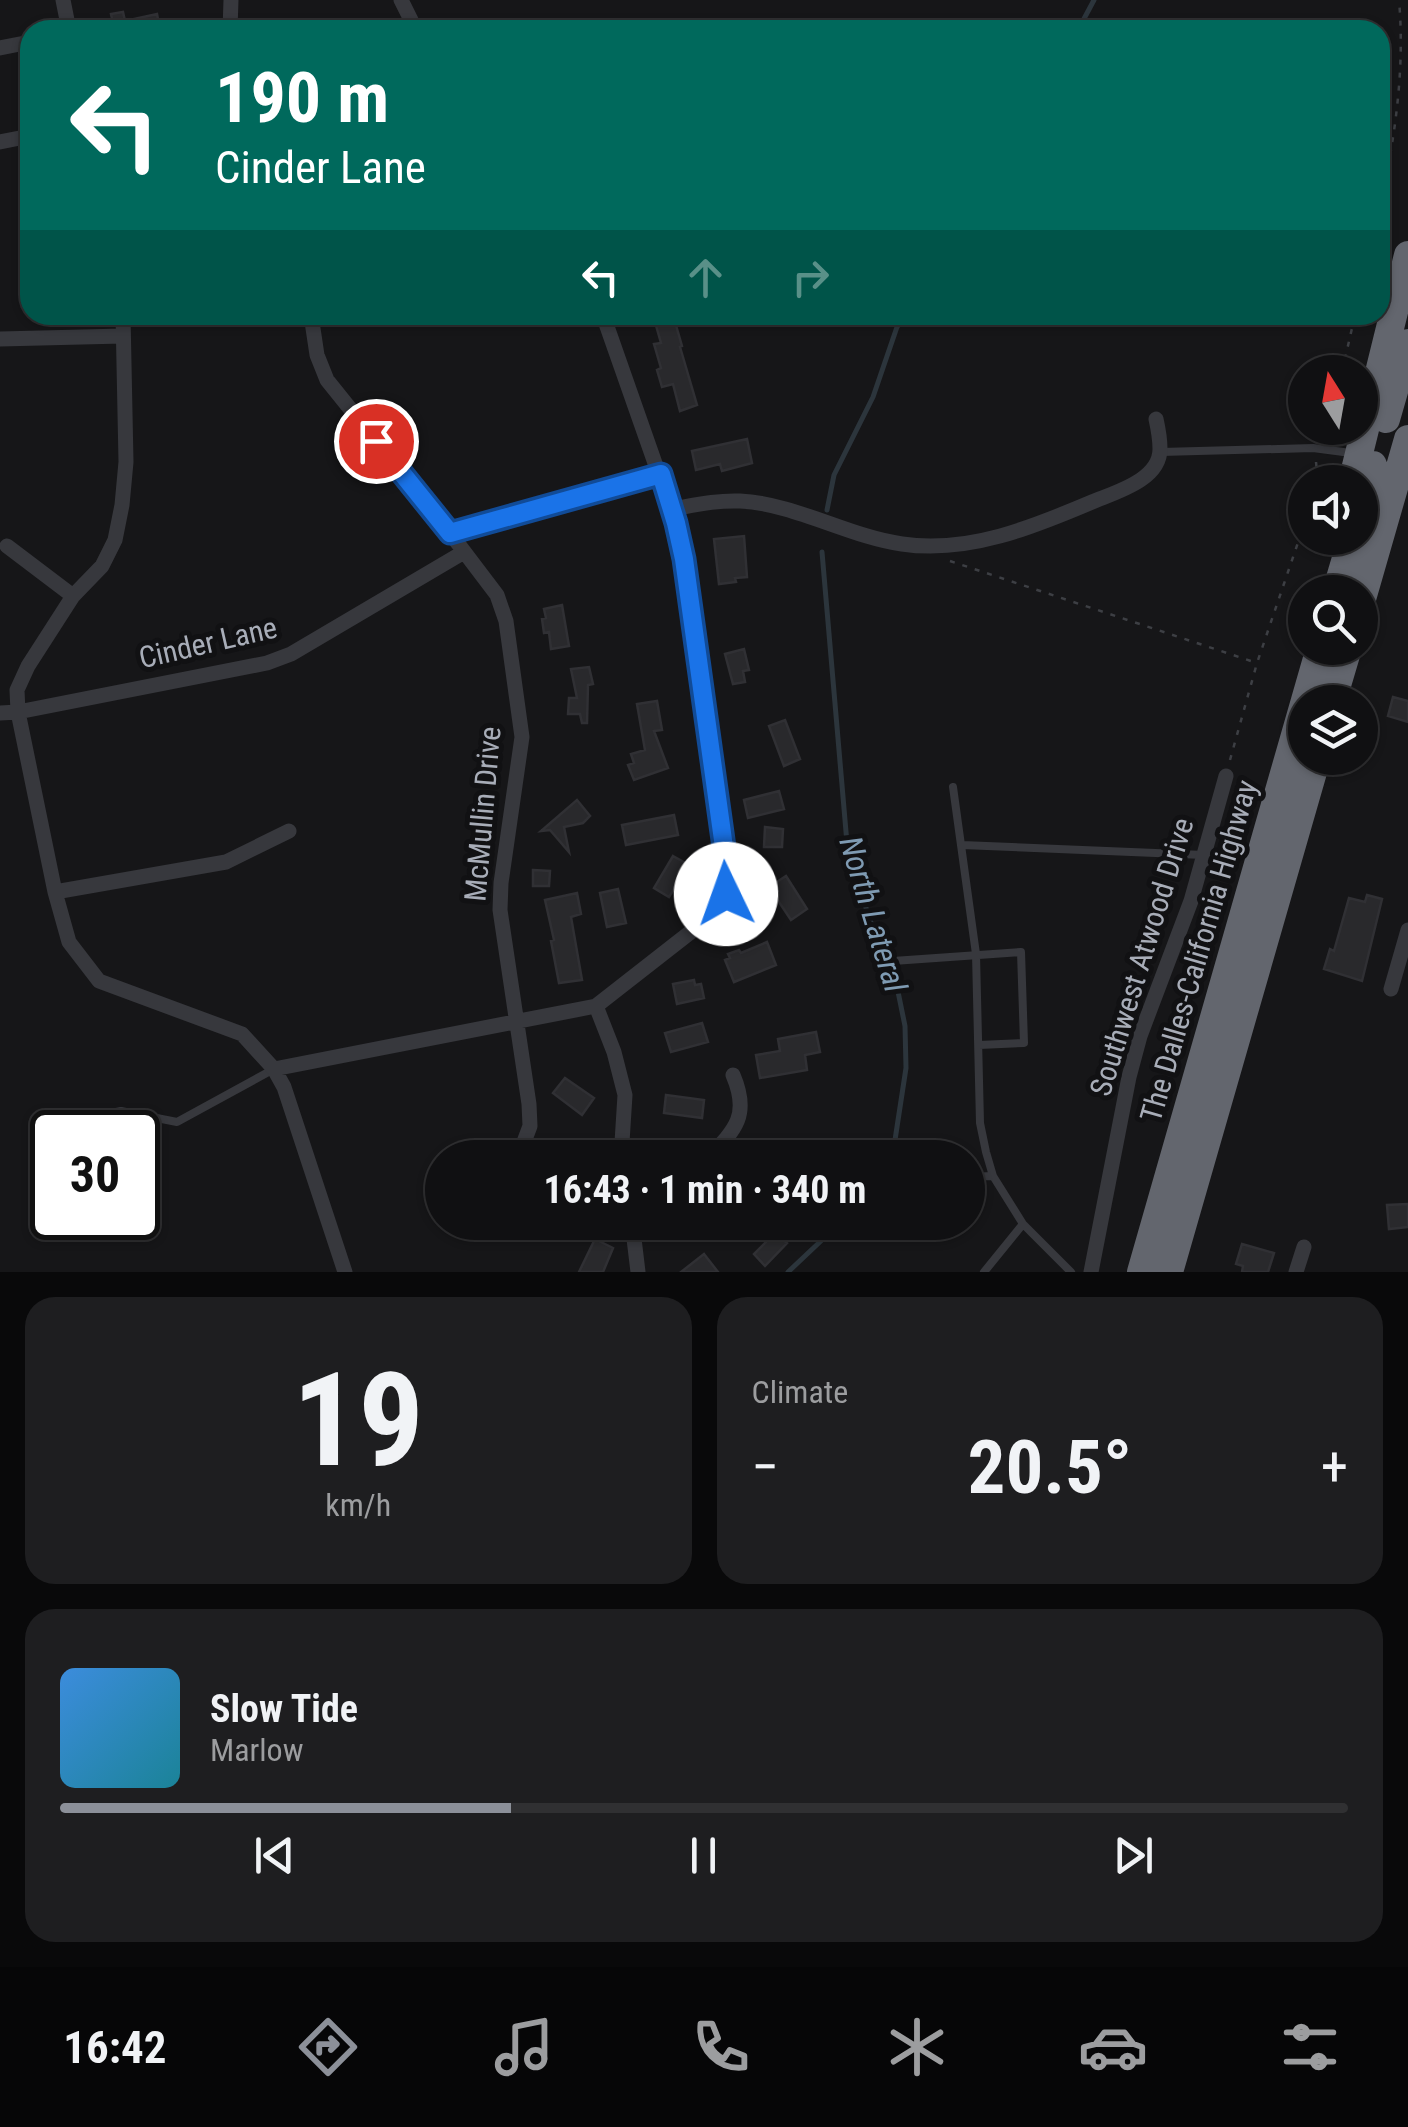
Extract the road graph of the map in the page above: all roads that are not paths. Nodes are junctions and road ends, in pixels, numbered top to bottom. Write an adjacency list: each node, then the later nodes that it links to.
1 (1408, 255): 11 (highway)
2 (123, 325): 5 (street)
3 (313, 325): 16 (street, McMullin Drive)
4 (607, 325): 14 (street)
5 (124, 336): 6 (street); 20 (street)
6 (0, 338)
7 (1408, 344): 13 (highway)
8 (1156, 418): 10 (street)
9 (1407, 443): 19 (highway)
10 (1160, 452): 11 (lane); 15 (street)
11 (1359, 454): 12 (highway)
12 (1356, 465)
13 (1373, 465)
14 (661, 474): 15 (street); 16 (street)
15 (672, 510): 35 (street)
16 (450, 533): 18 (street, McMullin Drive)
17 (7, 546): 20 (street)
18 (464, 552): 22 (street, Cinder Lane); 36 (street, McMullin Drive)
19 (1369, 575)
20 (73, 596): 22 (street)
21 (1315, 665): 54 (highway, The Dalles-California Highway)
22 (18, 712): 23 (street, Cinder Lane); 30 (street)
23 (0, 713)
24 (1312, 775): 55 (highway, The Dalles-California Highway)
25 (1226, 776): 29 (street, Southwest Atwood Drive)
26 (952, 787): 28 (lane)
27 (289, 831): 30 (street)
28 (962, 844): 29 (lane); 32 (lane)
29 (1204, 854): 53 (street, Southwest Atwood Drive)
30 (55, 892): 38 (street)
31 (1408, 930): 34 (street)
32 (976, 954): 33 (lane); 37 (lane); 37 (lane)
33 (893, 961)
34 (1391, 989)
35 (596, 1006): 36 (street); 42 (street)
36 (516, 1021): 38 (street); 41 (street, McMullin Drive)
37 (979, 1045): 45 (lane)
38 (274, 1069): 40 (lane); 49 (street)
39 (733, 1075): 43 (street)
40 (160, 1119)
41 (525, 1140)
42 (623, 1140)
43 (726, 1140)
44 (985, 1176): 45 (lane)
45 (993, 1176): 46 (lane)
46 (1023, 1224): 51 (lane); 52 (lane)
47 (636, 1241): 50 (street)
48 (1304, 1247): 56 (street)
49 (345, 1272)
50 (638, 1272)
51 (984, 1272)
52 (1071, 1272)
53 (1091, 1272)
54 (1140, 1272)
55 (1169, 1272)
56 (1296, 1272)

